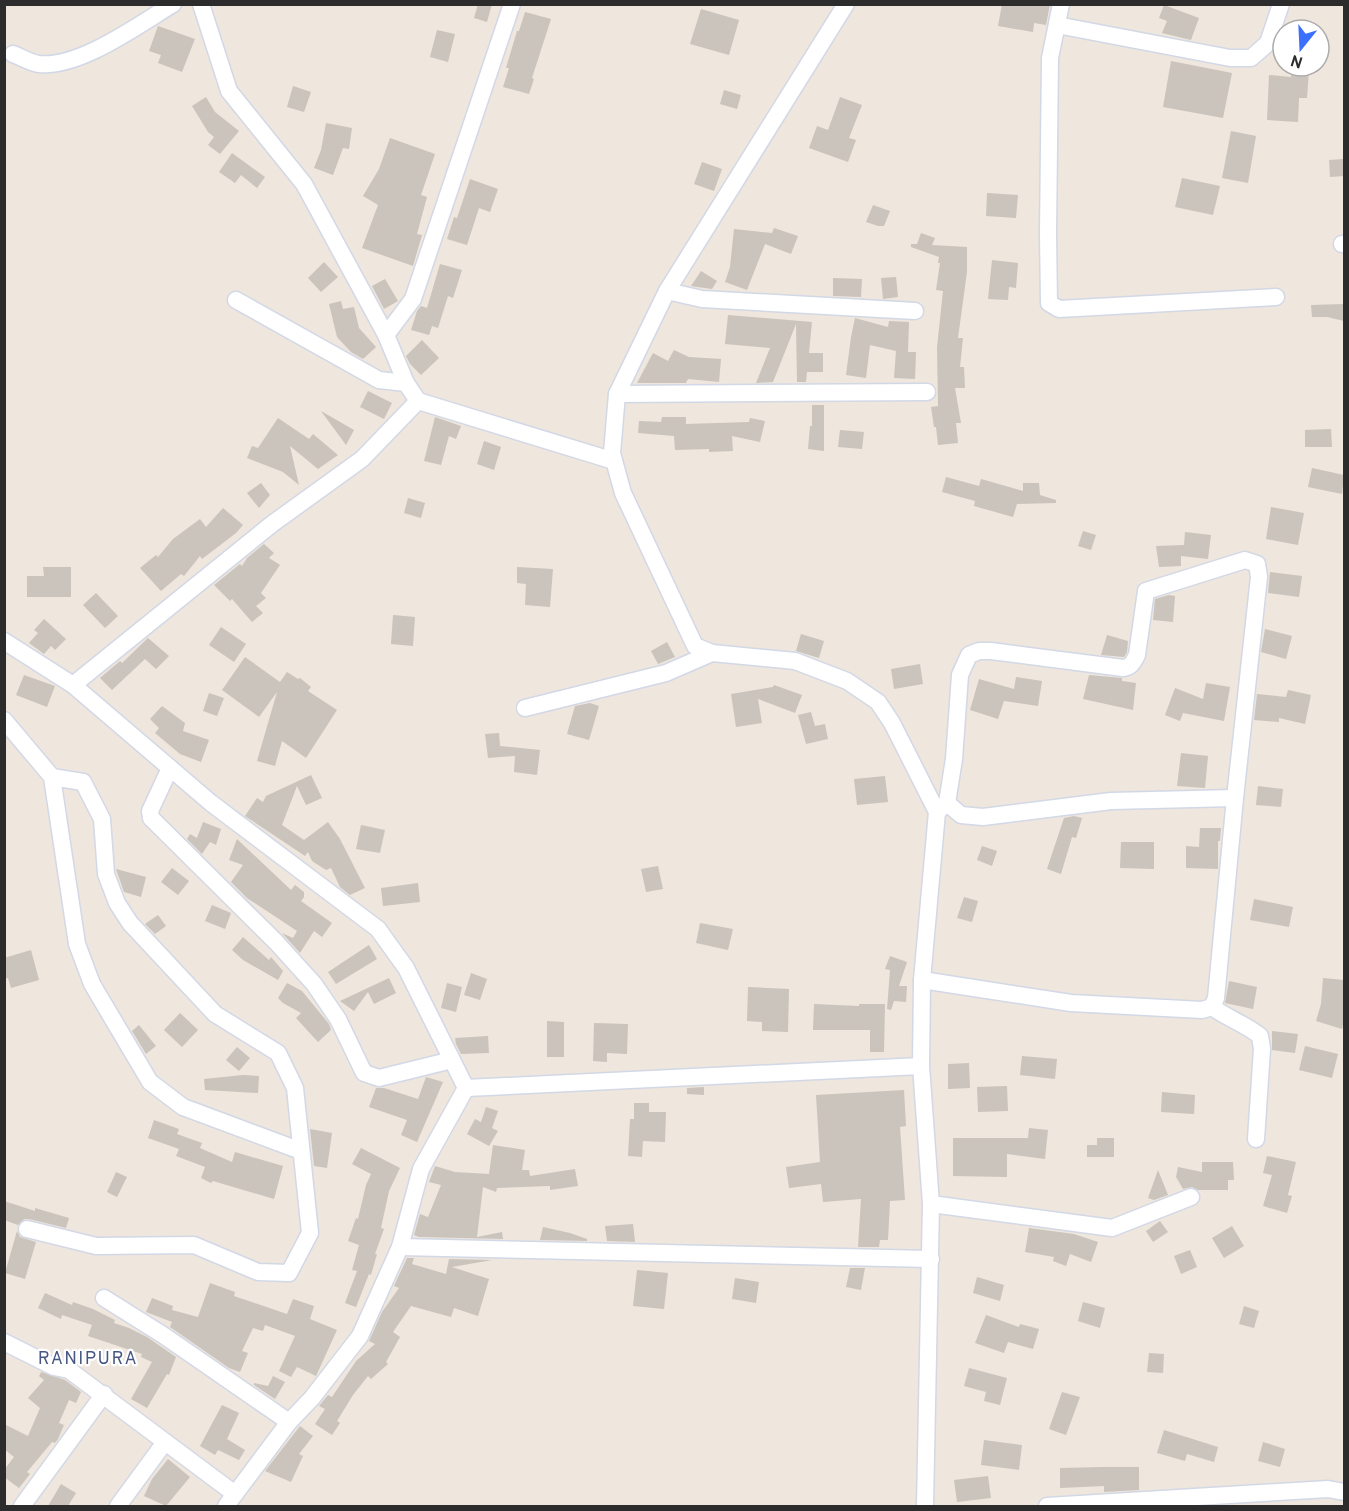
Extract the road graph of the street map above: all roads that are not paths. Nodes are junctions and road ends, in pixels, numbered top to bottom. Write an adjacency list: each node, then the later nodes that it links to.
1 (173, 4): 8 (street)
2 (201, 4): 13 (street)
3 (512, 4): 13 (street)
4 (846, 4): 9 (street)
5 (1061, 4): 7 (street)
6 (1281, 4): 7 (street)
7 (1057, 25): 10 (street)
8 (13, 54)
9 (667, 291): 12 (street); 16 (street)
10 (1276, 297)
11 (236, 300): 14 (street)
12 (915, 311)
13 (386, 336): 14 (street)
14 (406, 383): 17 (street)
15 (927, 392): 16 (street)
16 (617, 394): 18 (street)
17 (418, 400): 18 (street); 21 (street)
18 (614, 462): 20 (street)
19 (4, 641): 21 (street)
20 (712, 654): 22 (street); 27 (street)
21 (74, 684): 24 (street)
22 (525, 708)
23 (4, 720): 25 (street)
24 (170, 768): 30 (street); 30 (street)
25 (52, 777): 34 (street); 34 (street)
26 (1235, 798): 27 (street); 27 (street); 29 (street)
27 (942, 807): 28 (street)
28 (922, 980): 29 (street); 31 (street)
29 (1212, 1007): 33 (street)
30 (452, 1060): 32 (street)
31 (921, 1066): 32 (street); 36 (street)
32 (466, 1088): 38 (street)
33 (1256, 1139)
34 (301, 1151): 37 (street)
35 (1191, 1197): 36 (street)
36 (931, 1204): 39 (street)
37 (27, 1230)
38 (400, 1247): 39 (street); 43 (street)
39 (931, 1259): 49 (street)
40 (104, 1298): 43 (street)
41 (4, 1342): 42 (street)
42 (105, 1394): 44 (street); 47 (street)
43 (289, 1422): 46 (street)
44 (165, 1442): 46 (street); 48 (street)
45 (1344, 1492): 50 (street)
46 (231, 1500)
47 (22, 1506)
48 (118, 1506)
49 (925, 1506)
50 (1047, 1506)

